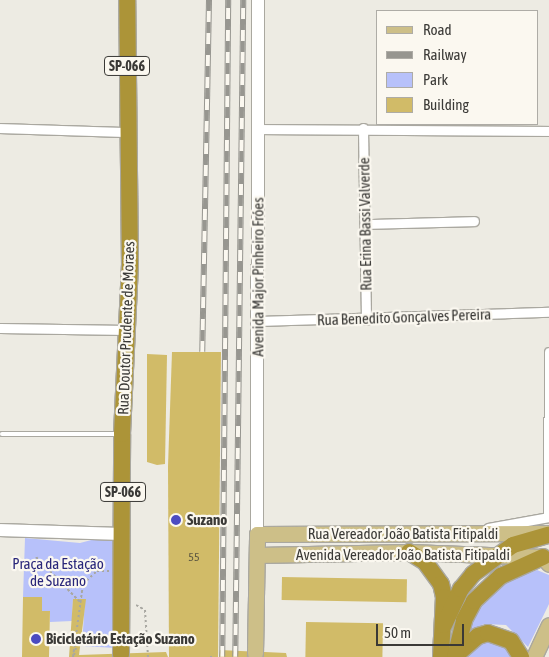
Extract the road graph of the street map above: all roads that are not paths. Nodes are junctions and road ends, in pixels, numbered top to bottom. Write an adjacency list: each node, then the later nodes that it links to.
1 (126, 0): 7 (highway, Rua Doutor Prudente de Moraes / SP-066)
2 (258, 0): 5 (street, Avenida Major Pinheiro Fróes)
3 (0, 128): 7 (street)
4 (363, 128): 5 (street); 6 (street); 9 (street, Rua Erina Bassi Valverde)
5 (258, 129): 12 (street, Avenida Major Pinheiro Fróes)
6 (549, 131)
7 (127, 132): 14 (highway, Rua Doutor Prudente de Moraes / SP-066)
8 (474, 220): 9 (street)
9 (367, 224): 11 (street, Rua Erina Bassi Valverde)
10 (549, 312): 11 (street, Rua Benedito Gonçalves Pereira)
11 (366, 320): 12 (street, Rua Benedito Gonçalves Pereira)
12 (258, 321): 21 (street, Avenida Major Pinheiro Fróes)
13 (0, 328): 14 (street)
14 (127, 330): 17 (highway, Rua Doutor Prudente de Moraes / SP-066)
15 (549, 352): 18 (street)
16 (2, 434): 17 (lane)
17 (122, 434): 20 (highway, Rua Doutor Prudente de Moraes / SP-066)
18 (548, 517): 23 (street)
19 (0, 530): 20 (street)
20 (123, 534): 30 (highway, Rua Doutor Prudente de Moraes / SP-066)
21 (257, 534): 23 (main road, Rua Vereador João Batista Fitipaldi); 25 (main road, Avenida Major Pinheiro Fróes)
22 (549, 534): 23 (main road, Rua Vereador João Batista Fitipaldi); 26 (highway)
23 (470, 535)
24 (408, 552): 25 (main road, Avenida Vereador João Batista Fitipaldi); 26 (main road, Avenida Vereador João Batista Fitipaldi); 28 (highway)
25 (256, 555): 31 (main road, Avenida Major Pinheiro Fróes)
26 (496, 555): 27 (main road, Avenida Vereador João Batista Fitipaldi); 28 (highway)
27 (547, 559): 32 (highway)
28 (444, 625): 32 (highway)
29 (549, 625): 34 (main road)
30 (121, 648)
31 (255, 653)
32 (450, 657): 33 (highway)
33 (521, 657)
34 (534, 657)

